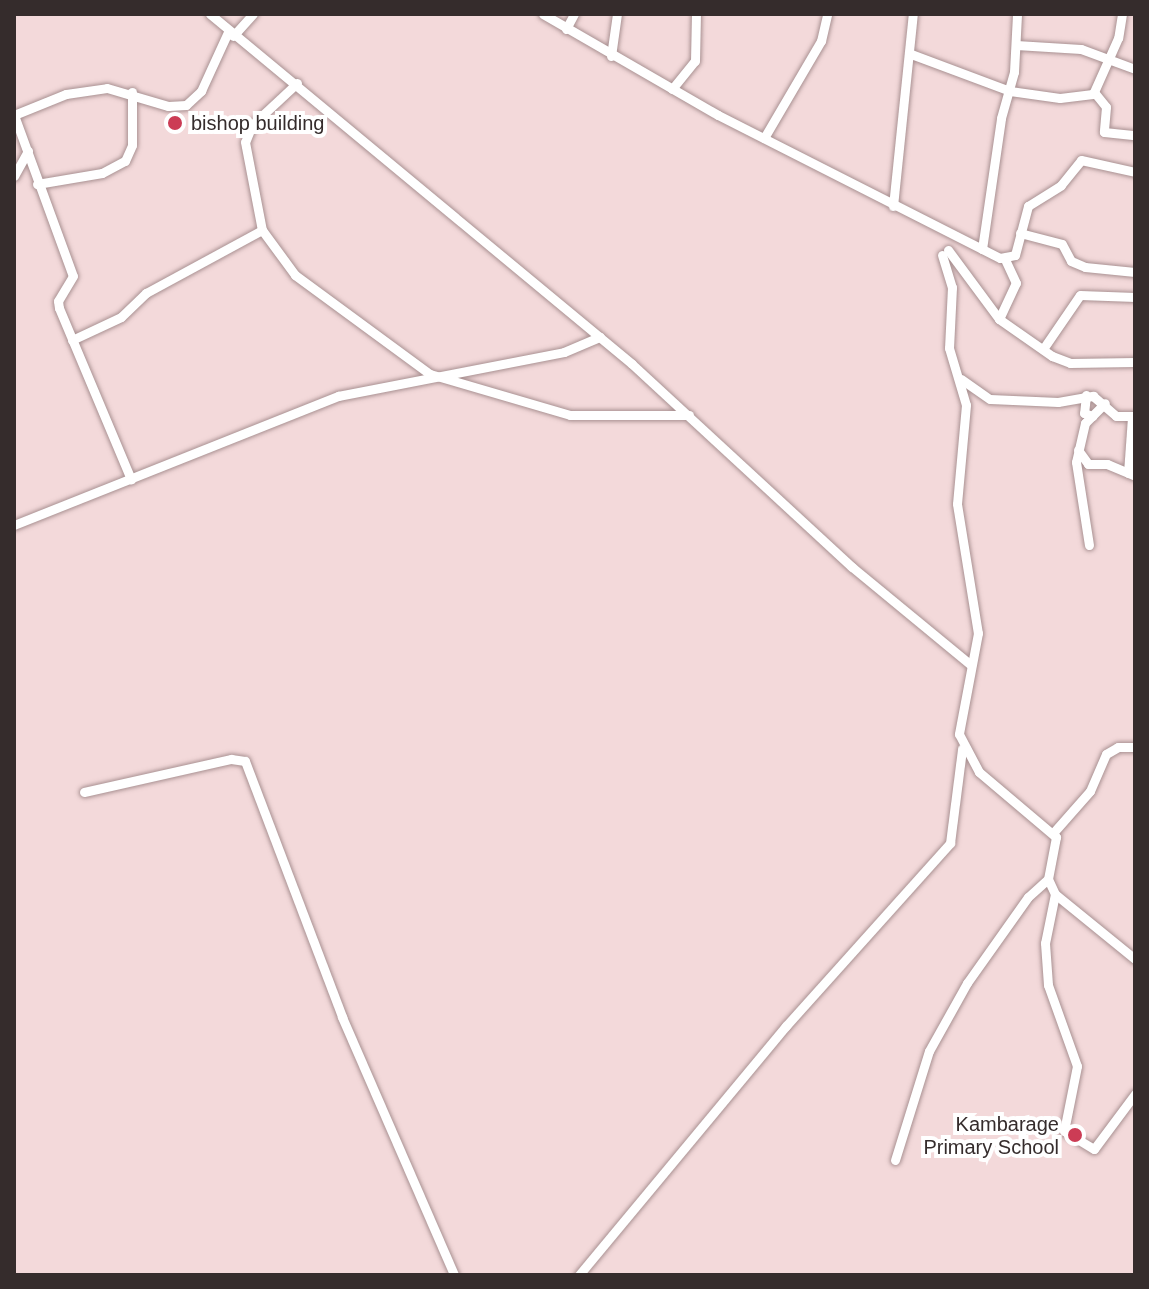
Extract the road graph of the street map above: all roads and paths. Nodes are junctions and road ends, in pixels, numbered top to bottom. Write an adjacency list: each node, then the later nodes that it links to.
1 (210, 14): 12 (street)
2 (253, 14): 12 (street)
3 (543, 14): 11 (street)
4 (574, 14): 11 (street)
5 (617, 14): 15 (street)
6 (696, 14): 19 (street)
7 (827, 14): 25 (street)
8 (913, 14): 14 (street)
9 (1017, 14): 13 (street)
10 (1122, 14): 16 (street)
11 (566, 29): 15 (street)
12 (231, 34): 18 (street); 21 (street)
13 (1016, 45): 16 (street); 20 (street)
14 (911, 54): 20 (street); 30 (street)
15 (611, 56): 19 (street)
16 (1107, 57): 17 (street); 22 (street)
17 (1135, 69)
18 (297, 83): 31 (street); 38 (street)
19 (672, 89): 25 (street)
20 (1010, 91): 22 (street); 33 (street)
21 (132, 92): 23 (street); 29 (street)
22 (1095, 94): 24 (street)
23 (14, 115): 26 (street)
24 (1135, 135)
25 (764, 138): 30 (street)
26 (28, 151): 28 (street); 29 (street)
27 (1135, 172): 32 (street)
28 (14, 176)
29 (37, 184): 39 (street)
30 (893, 206): 33 (street)
31 (262, 230): 39 (street); 42 (street)
32 (1020, 233): 34 (street); 35 (street)
33 (982, 249): 34 (street)
34 (1005, 259): 37 (street)
35 (1135, 272)
36 (1135, 297): 40 (street)
37 (999, 319): 40 (street); 43 (street)
38 (600, 337): 42 (street); 46 (street)
39 (72, 340): 51 (street)
40 (1043, 349): 41 (street)
41 (1135, 362)
42 (430, 374): 46 (street); 51 (street)
43 (961, 379): 44 (street); 54 (street)
44 (1086, 395): 45 (street); 47 (street)
45 (1105, 403): 47 (street); 48 (street)
46 (689, 415): 54 (street)
47 (1092, 416): 49 (street)
48 (1134, 416): 50 (street)
49 (1078, 450): 50 (street); 53 (street)
50 (1131, 474)
51 (131, 479): 52 (street)
52 (14, 525)
53 (1089, 545)
54 (971, 665): 55 (street)
55 (962, 744): 58 (street); 65 (street)
56 (1135, 747): 58 (street)
57 (84, 792): 64 (street)
58 (1053, 833): 59 (street)
59 (1048, 879): 60 (street); 63 (street)
60 (1055, 894): 61 (street); 62 (street)
61 (1135, 959)
62 (1135, 1094)
63 (895, 1160)
64 (454, 1275)
65 (579, 1275)

